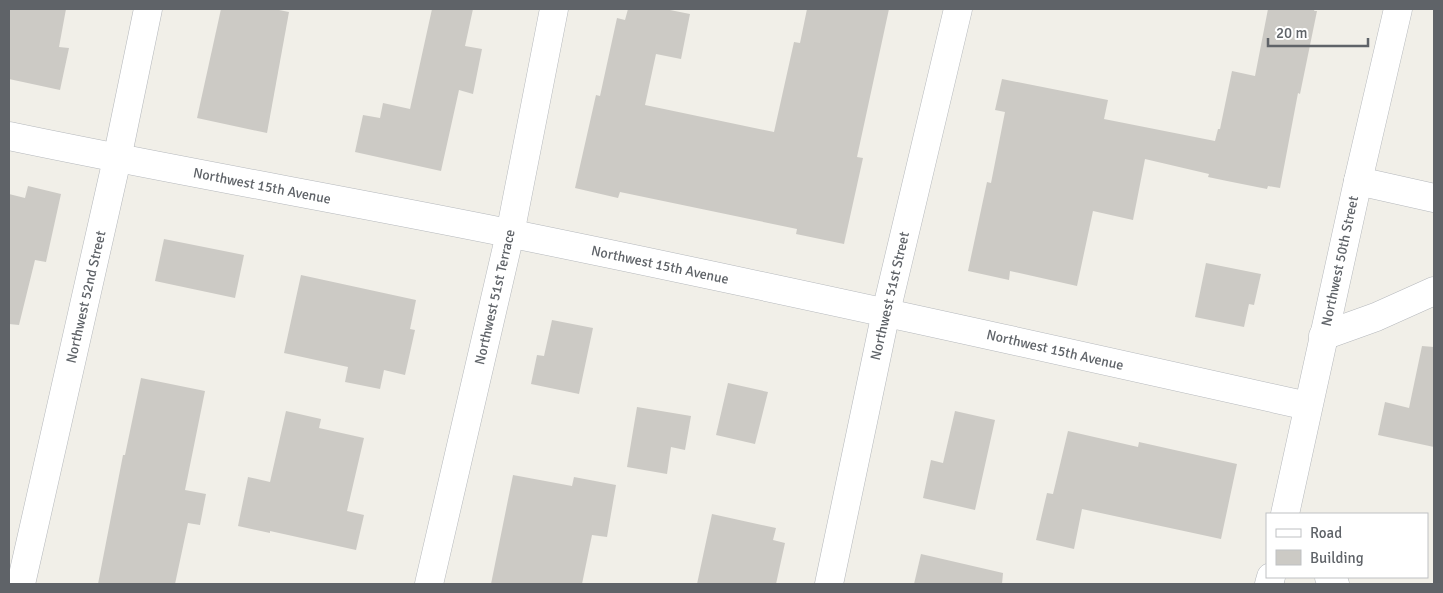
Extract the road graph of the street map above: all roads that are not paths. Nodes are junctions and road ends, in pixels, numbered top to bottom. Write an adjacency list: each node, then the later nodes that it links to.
1 (148, 9): 6 (street, Northwest 52nd Street)
2 (554, 9): 9 (street, Northwest 51st Terrace)
3 (958, 9): 11 (street, Northwest 51st Street)
4 (1398, 9): 7 (street, Northwest 50th Street)
5 (9, 136): 6 (street, Northwest 15th Avenue)
6 (116, 159): 9 (street, Northwest 15th Avenue); 15 (street, Northwest 52nd Street)
7 (1358, 181): 8 (street); 12 (street, Northwest 50th Street)
8 (1434, 198)
9 (510, 234): 11 (street, Northwest 15th Avenue); 16 (street, Northwest 51st Terrace)
10 (1434, 291): 12 (street)
11 (886, 312): 13 (street, Northwest 15th Avenue); 17 (street, Northwest 51st Street)
12 (1323, 336): 13 (street, Northwest 50th Street)
13 (1308, 406): 14 (street, Northwest 50th Street)
14 (1284, 513)
15 (21, 584)
16 (429, 584)
17 (829, 584)

